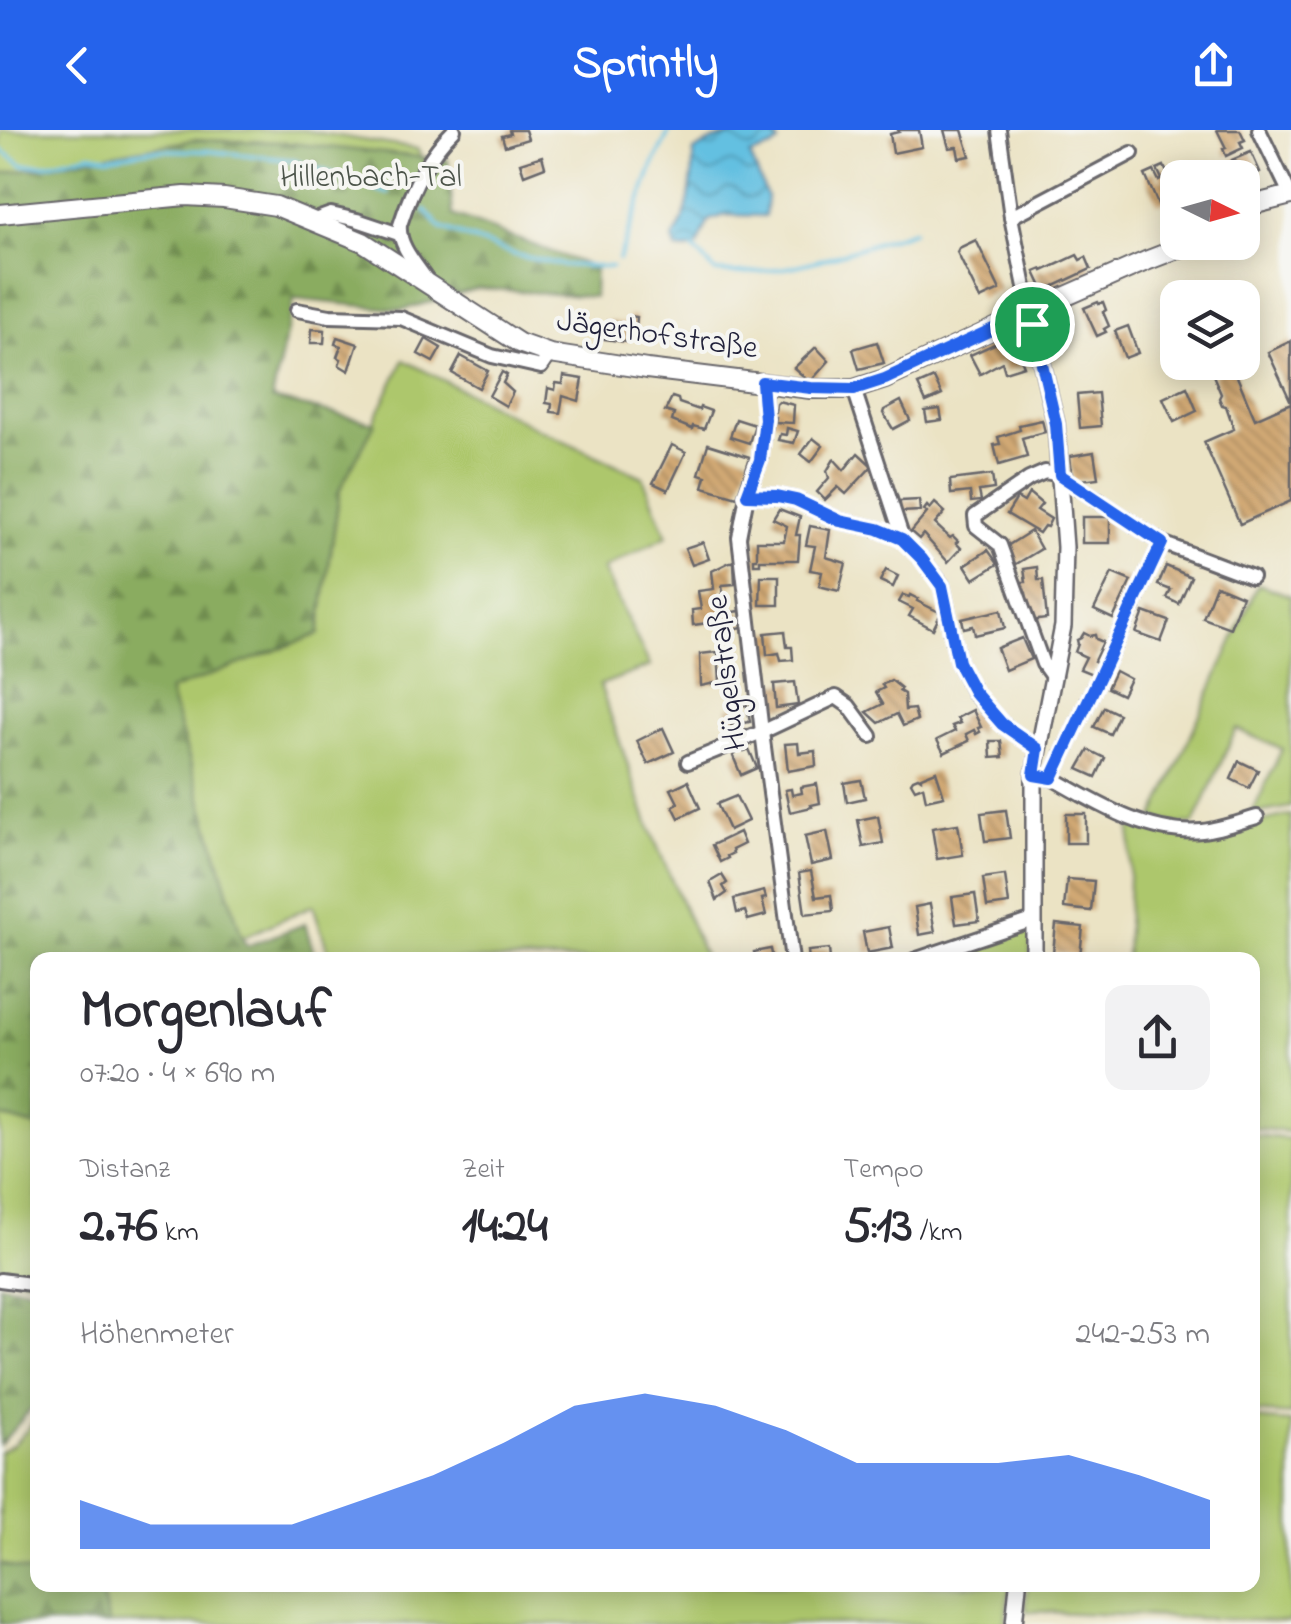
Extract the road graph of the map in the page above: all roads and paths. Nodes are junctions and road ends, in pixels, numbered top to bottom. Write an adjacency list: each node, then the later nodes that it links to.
1 (454, 130): 10 (street)
2 (998, 130): 8 (street)
3 (1259, 130): 5 (street)
4 (1132, 153): 8 (street)
5 (1291, 195): 6 (main road)
6 (1260, 203)
7 (0, 214): 9 (main road, Jägerhofstraße)
8 (1011, 217): 14 (street)
9 (312, 221): 10 (street); 12 (main road, Jägerhofstraße)
10 (399, 234): 12 (street)
11 (1160, 256): 14 (main road, Jägerhofstraße)
12 (429, 283): 15 (main road, Jägerhofstraße)
13 (297, 310): 15 (street)
14 (1030, 312): 17 (main road, Jägerhofstraße); 18 (street)
15 (550, 354): 16 (main road, Jägerhofstraße)
16 (762, 382): 17 (main road, Jägerhofstraße); 19 (street, Hügelstraße)
17 (854, 389): 20 (street)
18 (1060, 475): 21 (street); 23 (street); 23 (street)
19 (747, 495): 20 (street); 24 (street, Hügelstraße)
20 (902, 539): 26 (street)
21 (1162, 543): 22 (street); 29 (street)
22 (1252, 577)
23 (1053, 678): 26 (street)
24 (762, 732): 25 (street); 27 (street); 32 (street, Hügelstraße)
25 (871, 736)
26 (1038, 749): 28 (street)
27 (688, 762)
28 (1034, 775): 29 (street); 31 (street)
29 (1052, 778): 30 (street)
30 (1257, 817)
31 (1034, 920): 33 (street); 34 (street)
32 (791, 952)
33 (938, 952)
34 (1034, 952)
35 (0, 1280): 36 (street)
36 (30, 1284)
37 (1017, 1592): 38 (street)
38 (1014, 1624)

